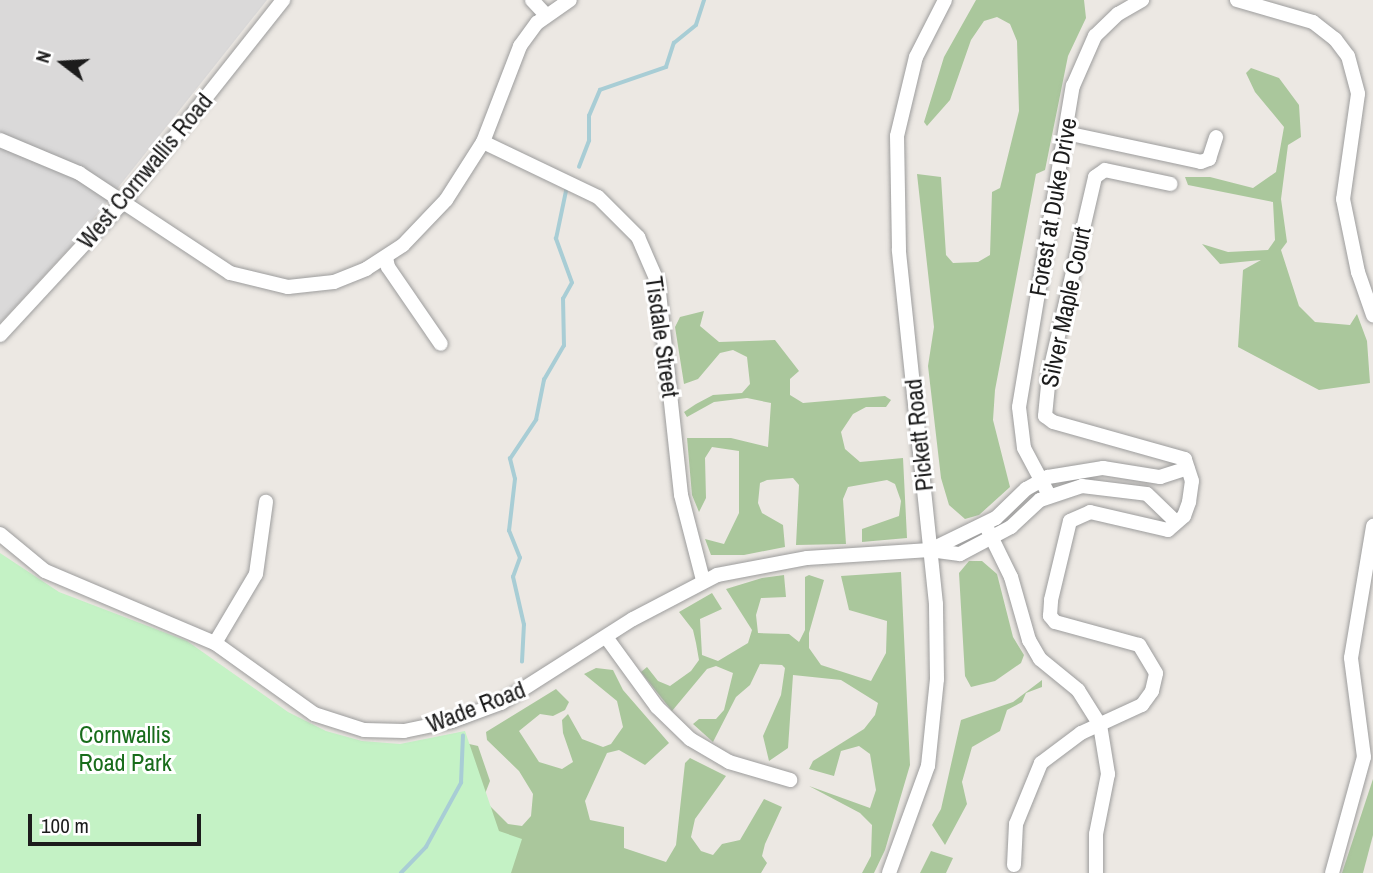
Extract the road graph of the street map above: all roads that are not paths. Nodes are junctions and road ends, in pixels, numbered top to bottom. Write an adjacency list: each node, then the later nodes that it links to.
1 (283, 0): 13 (street, West Cornwallis Road)
2 (532, 0): 7 (street)
3 (570, 0): 7 (street)
4 (945, 0): 27 (street, Pickett Road)
5 (1142, 0): 8 (street, Forest at Duke Drive)
6 (1237, 0): 15 (street)
7 (546, 15): 11 (street)
8 (1066, 133): 9 (street); 19 (street, Forest at Duke Drive)
9 (1216, 137)
10 (0, 139): 13 (street)
11 (483, 142): 14 (street); 28 (street, Tisdale Street)
12 (1171, 184): 18 (street, Silver Maple Court)
13 (123, 202): 14 (street); 16 (street, West Cornwallis Road)
14 (386, 257): 17 (street)
15 (1373, 315)
16 (0, 335)
17 (441, 344)
18 (1188, 468): 19 (street); 22 (street)
19 (1038, 480): 20 (street, Forest at Duke Drive); 23 (street)
20 (1048, 495): 22 (street); 26 (street)
21 (266, 502): 30 (street)
22 (1176, 522): 31 (street)
23 (985, 524): 26 (street); 27 (street)
24 (1373, 526): 36 (street)
25 (0, 534): 30 (street, Wade Road)
26 (993, 539): 27 (street); 31 (street)
27 (930, 550): 28 (street, Wade Road); 34 (street, Pickett Road)
28 (703, 580): 29 (street, Wade Road)
29 (606, 637): 30 (street, Wade Road); 32 (street)
30 (215, 643)
31 (1100, 725): 33 (street); 35 (street)
32 (790, 780)
33 (1014, 865)
34 (890, 873)
35 (1096, 873)
36 (1332, 873)

